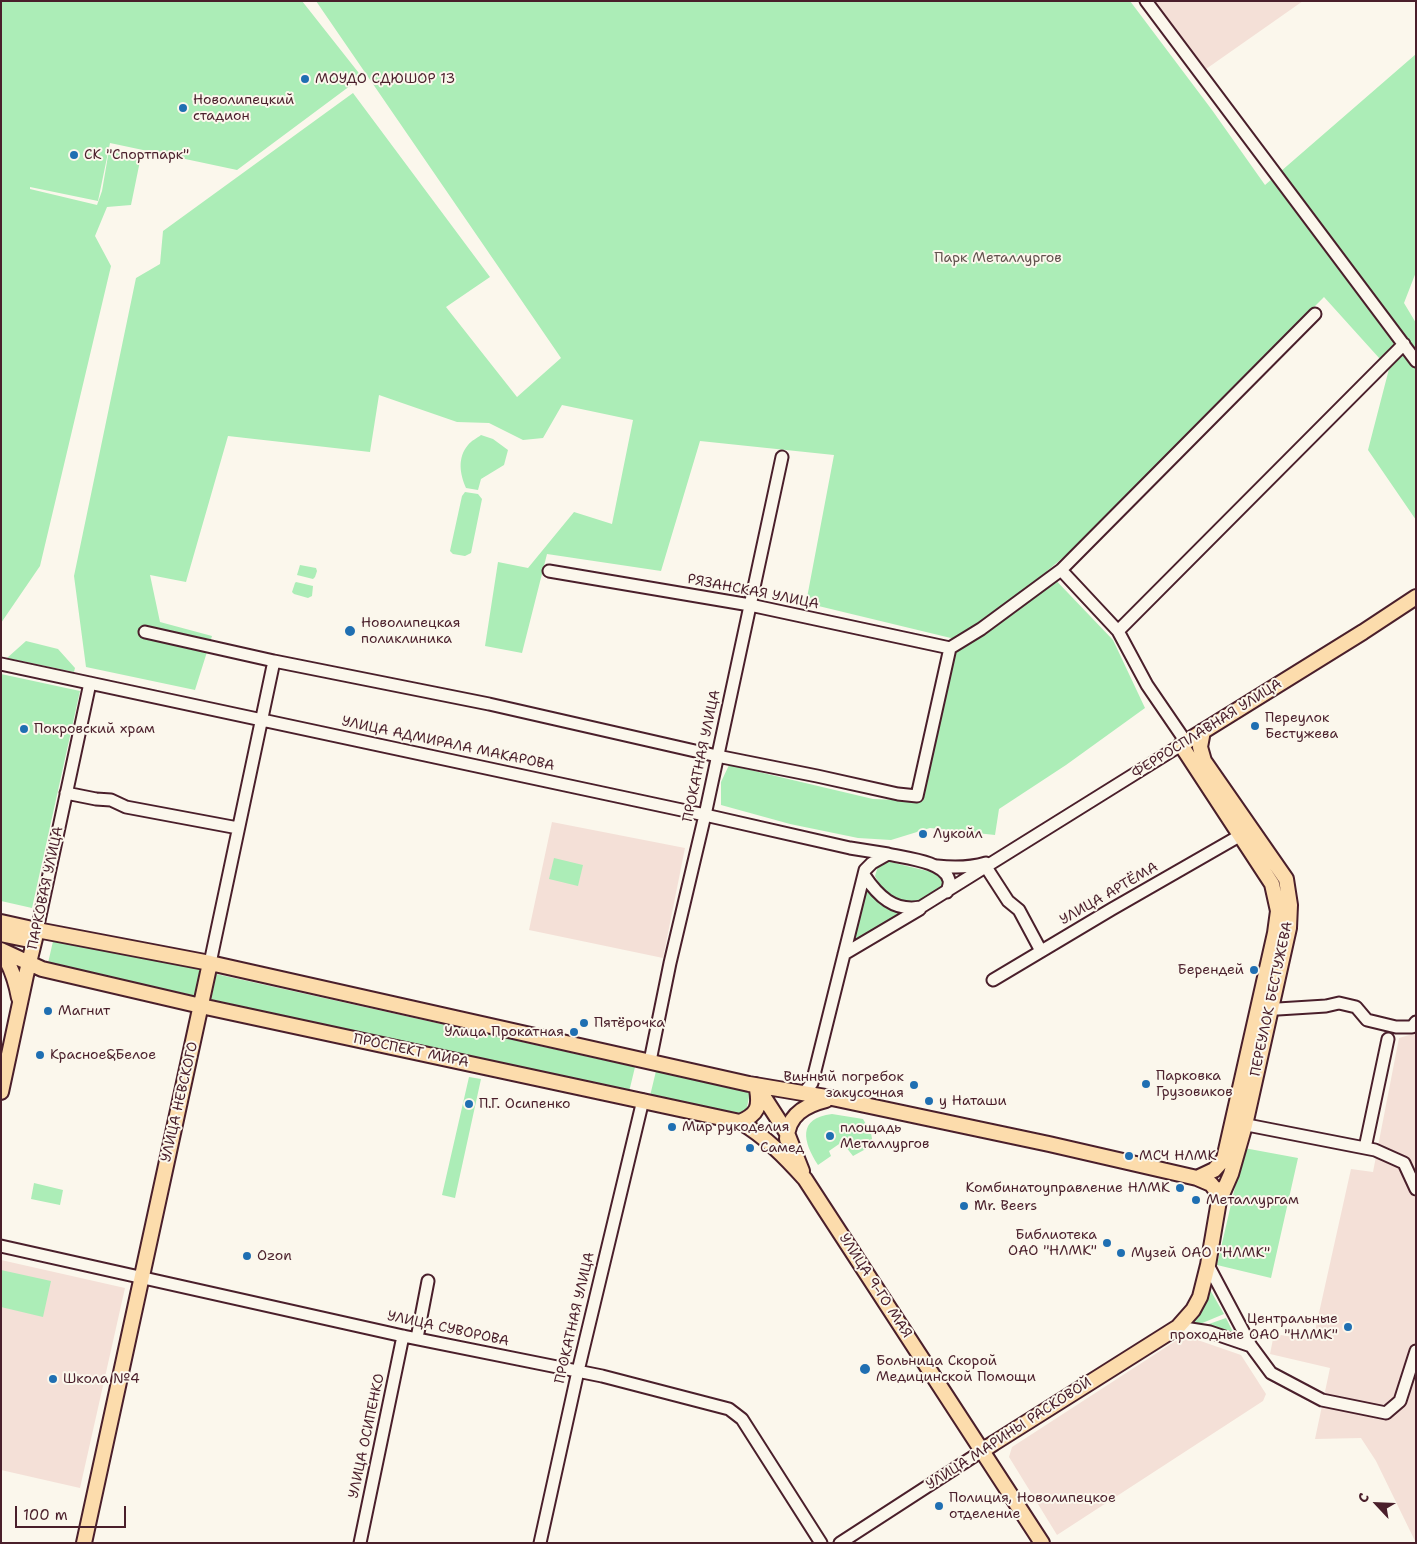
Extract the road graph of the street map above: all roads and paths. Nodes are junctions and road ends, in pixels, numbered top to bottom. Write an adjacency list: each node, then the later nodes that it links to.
1 (1146, 1): 3 (street)
2 (1315, 314): 6 (street)
3 (1404, 344): 4 (street); 10 (street)
4 (1416, 361)
5 (782, 457): 9 (street, ПРОКАТНАЯ УЛИЦА)
6 (1061, 570): 10 (street); 12 (street)
7 (549, 571): 9 (street, РЯЗАНСКАЯ УЛИЦА)
8 (1416, 597): 17 (main road, ФЕРРОСПЛАВНАЯ УЛИЦА)
9 (750, 606): 12 (street, РЯЗАНСКАЯ УЛИЦА); 19 (street, ПРОКАТНАЯ УЛИЦА)
10 (1118, 631): 18 (street)
11 (145, 632): 13 (street)
12 (950, 648): 19 (street)
13 (274, 661): 16 (street, УЛИЦА НЕВСКОГО); 19 (street)
14 (1, 664): 15 (street, УЛИЦА АДМИРАЛА МАКАРОВА)
15 (90, 683): 16 (street, УЛИЦА АДМИРАЛА МАКАРОВА); 20 (street, ПАРКОВАЯ УЛИЦА)
16 (261, 720): 21 (street, УЛИЦА АДМИРАЛА МАКАРОВА); 22 (street, УЛИЦА НЕВСКОГО)
17 (1202, 731): 18 (main road, ФЕРРОСПЛАВНАЯ УЛИЦА); 43 (main road, ПЕРЕУЛОК БЕСТУЖЕВА)
18 (1183, 744): 23 (main road, ПЕРЕУЛОК БЕСТУЖЕВА); 26 (street, ФЕРРОСПЛАВНАЯ УЛИЦА)
19 (717, 756): 21 (street, ПРОКАТНАЯ УЛИЦА)
20 (66, 793): 22 (street); 34 (street, ПАРКОВАЯ УЛИЦА)
21 (705, 815): 24 (street, УЛИЦА АДМИРАЛА МАКАРОВА); 46 (street, ПРОКАТНАЯ УЛИЦА)
22 (238, 828): 39 (street, УЛИЦА НЕВСКОГО)
23 (1240, 835): 36 (street, УЛИЦА АРТЁМА); 43 (main road, ПЕРЕУЛОК БЕСТУЖЕВА)
24 (850, 848): 25 (street, УЛИЦА АДМИРАЛА МАКАРОВА); 29 (street)
25 (888, 854): 27 (street, УЛИЦА АДМИРАЛА МАКАРОВА); 29 (street)
26 (997, 860): 27 (street); 28 (street, ФЕРРОСПЛАВНАЯ УЛИЦА)
27 (937, 866): 30 (street)
28 (986, 867): 30 (street, ФЕРРОСПЛАВНАЯ УЛИЦА); 36 (street)
29 (864, 873): 31 (street); 37 (street)
30 (947, 892): 31 (street, ФЕРРОСПЛАВНАЯ УЛИЦА)
31 (922, 908): 37 (street)
32 (1, 922): 34 (main road)
33 (1, 934): 34 (main road)
34 (36, 936): 38 (main road, ПАРКОВАЯ УЛИЦА); 39 (main road)
35 (1, 950): 38 (main road, ПРОСПЕКТ МИРА); 41 (main road)
36 (1041, 952): 40 (street, УЛИЦА АРТЁМА)
37 (844, 954): 48 (street)
38 (29, 962): 41 (main road, ПАРКОВАЯ УЛИЦА); 42 (main road, ПРОСПЕКТ МИРА)
39 (210, 962): 42 (main road, УЛИЦА НЕВСКОГО); 46 (main road)
40 (993, 980)
41 (20, 1004): 49 (main road, ПАРКОВАЯ УЛИЦА)
42 (201, 1006): 51 (main road, ПРОСПЕКТ МИРА); 65 (main road, УЛИЦА НЕВСКОГО)
43 (1265, 1007): 44 (street); 54 (main road, ПЕРЕУЛОК БЕСТУЖЕВА)
44 (1416, 1022)
45 (1388, 1039): 56 (street)
46 (650, 1061): 47 (main road)
47 (756, 1086): 48 (main road); 53 (main road); 55 (main road)
48 (808, 1088): 50 (main road); 52 (main road)
49 (1, 1092)
50 (832, 1098): 52 (main road); 59 (main road)
51 (643, 1100): 53 (main road, ПРОСПЕКТ МИРА); 72 (street, ПРОКАТНАЯ УЛИЦА)
52 (792, 1118): 55 (main road)
53 (740, 1122): 58 (main road, ПРОСПЕКТ МИРА)
54 (1239, 1123): 56 (street); 57 (main road, ПЕРЕУЛОК БЕСТУЖЕВА); 62 (main road, ПЕРЕУЛОК БЕСТУЖЕВА)
55 (787, 1133): 58 (main road); 60 (main road)
56 (1370, 1149): 61 (street)
57 (1224, 1158): 59 (main road); 62 (main road, ПЕРЕУЛОК БЕСТУЖЕВА)
58 (787, 1160): 60 (main road, ПРОСПЕКТ МИРА)
59 (1197, 1178): 62 (main road)
60 (805, 1179): 73 (main road, УЛИЦА 9-ГО МАЯ)
61 (1416, 1189)
62 (1221, 1198): 64 (main road)
63 (1, 1246): 65 (street, УЛИЦА СУВОРОВА)
64 (1208, 1265): 67 (main road); 70 (street)
65 (141, 1277): 68 (street, УЛИЦА СУВОРОВА); 74 (main road, УЛИЦА НЕВСКОГО)
66 (428, 1280): 69 (street)
67 (1178, 1327): 70 (street); 73 (main road, УЛИЦА МАРИНЫ РАСКОВОЙ)
68 (403, 1336): 69 (street, УЛИЦА СУВОРОВА); 75 (street, УЛИЦА ОСИПЕНКО)
69 (417, 1338): 72 (street, УЛИЦА СУВОРОВА)
70 (1251, 1346): 71 (street)
71 (1416, 1351)
72 (578, 1371): 76 (street, ПРОКАТНАЯ УЛИЦА); 77 (street, УЛИЦА СУВОРОВА)
73 (982, 1451): 78 (street, УЛИЦА МАРИНЫ РАСКОВОЙ); 79 (main road, УЛИЦА 9-ГО МАЯ)
74 (84, 1543)
75 (360, 1543)
76 (540, 1543)
77 (821, 1543)
78 (840, 1543)
79 (1042, 1543)

